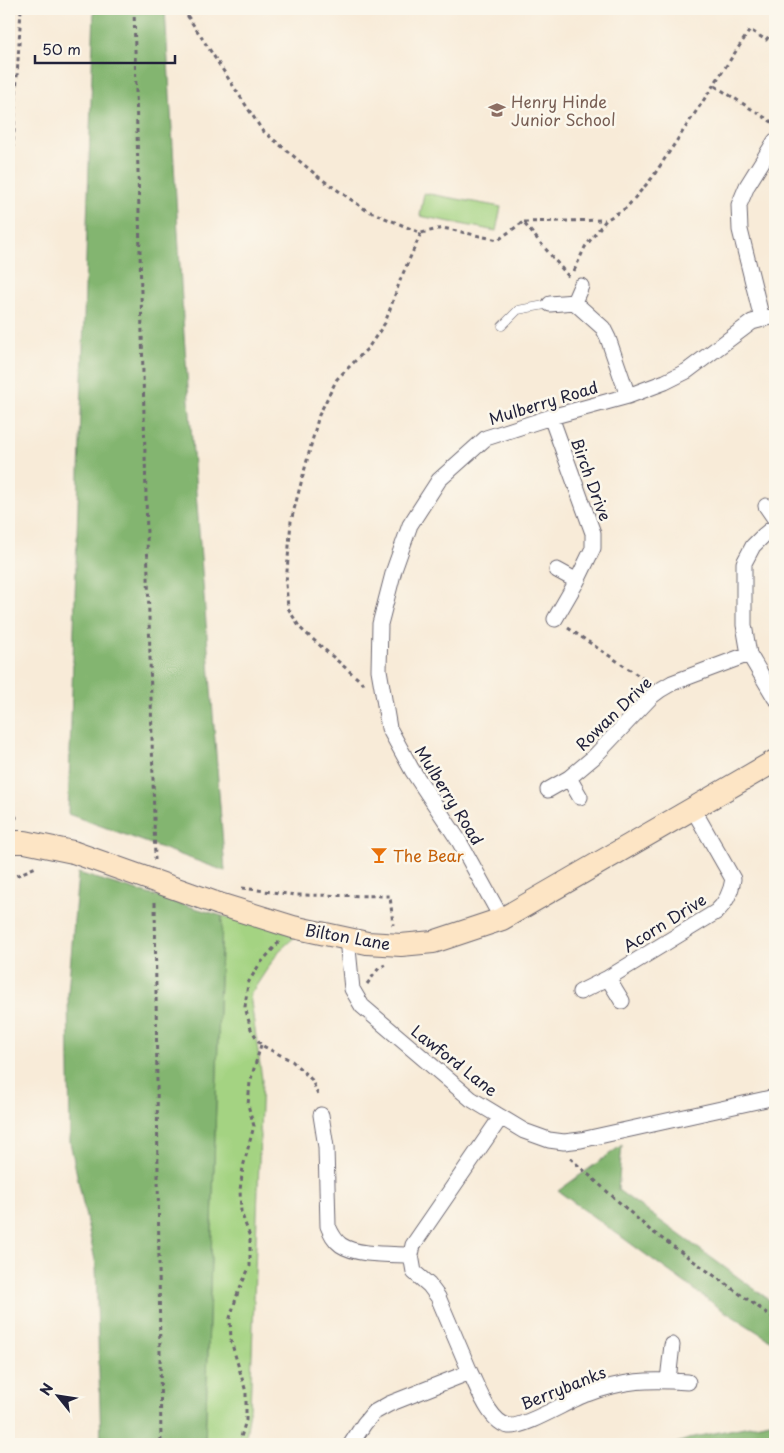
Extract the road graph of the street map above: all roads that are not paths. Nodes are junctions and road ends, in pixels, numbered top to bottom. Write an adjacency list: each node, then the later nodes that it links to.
1 (775, 142): 5 (street)
2 (581, 286): 3 (street)
3 (574, 302): 4 (street); 7 (street)
4 (550, 304): 6 (lane)
5 (769, 317): 7 (street, Mulberry Road)
6 (502, 326)
7 (628, 396): 8 (street, Mulberry Road)
8 (551, 417): 13 (street, Birch Drive); 23 (street, Mulberry Road)
9 (766, 506): 10 (street)
10 (775, 519)
11 (775, 526): 15 (street)
12 (556, 570): 13 (street)
13 (577, 581): 14 (street, Birch Drive)
14 (555, 619)
15 (749, 654): 16 (street); 18 (street, Rowan Drive)
16 (775, 698)
17 (775, 761): 21 (street, Bilton Lane)
18 (569, 778): 19 (street, Rowan Drive); 20 (street)
19 (548, 790)
20 (580, 797)
21 (693, 809): 23 (street, Bilton Lane); 25 (street, Acorn Drive)
22 (9, 842): 24 (street, Bilton Lane, bridge)
23 (502, 919): 24 (street, Bilton Lane)
24 (347, 939): 30 (street, Lawford Lane)
25 (608, 978): 26 (street, Acorn Drive); 27 (street)
26 (580, 992)
27 (622, 1001)
28 (775, 1097): 30 (street, Lawford Lane)
29 (320, 1115): 31 (street)
30 (501, 1117): 31 (street)
31 (411, 1255): 33 (street, Berrybanks)
32 (672, 1346): 34 (street)
33 (470, 1372): 34 (street, Berrybanks); 36 (street)
34 (668, 1380): 35 (street, Berrybanks)
35 (688, 1382)
36 (351, 1444)

